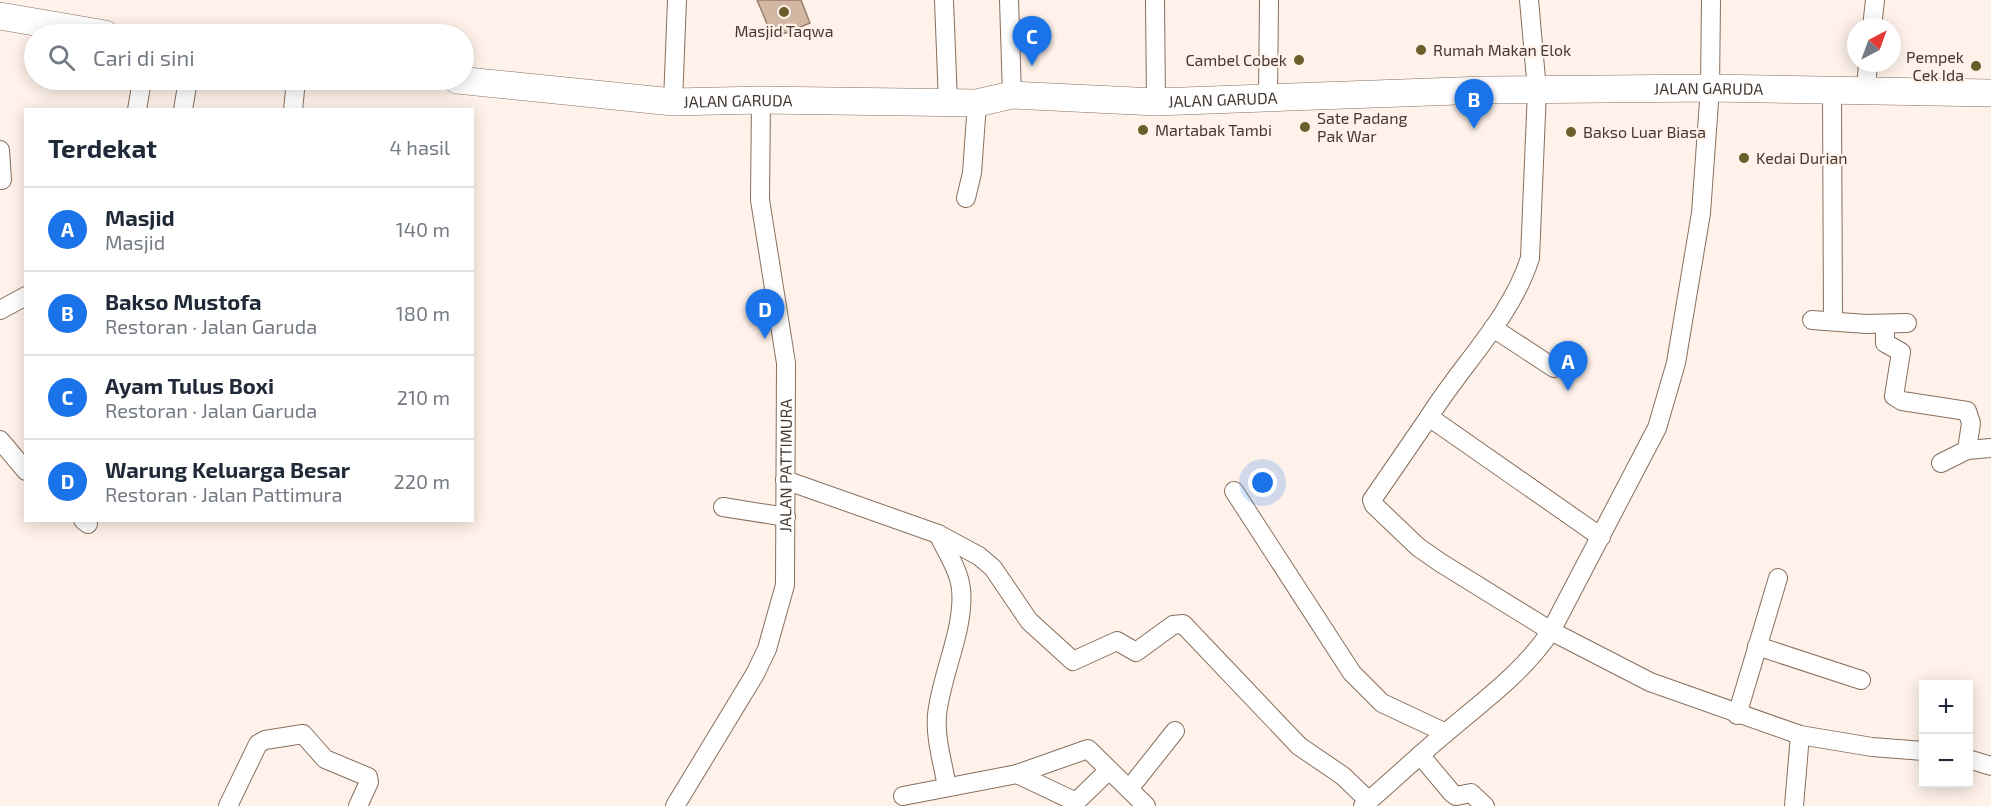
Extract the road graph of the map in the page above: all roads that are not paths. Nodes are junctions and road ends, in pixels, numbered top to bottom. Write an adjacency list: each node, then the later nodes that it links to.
1 (677, 0): 25 (street)
2 (944, 0): 27 (street)
3 (1009, 0): 22 (street)
4 (1155, 0): 26 (street)
5 (1269, 0): 23 (street)
6 (1529, 0): 18 (street)
7 (1711, 0): 14 (street)
8 (1875, 0): 10 (street)
9 (4, 11): 11 (highway)
10 (1873, 18)
11 (61, 24)
12 (1867, 72): 20 (street)
13 (474, 82): 25 (highway, JALAN GARUDA)
14 (1710, 88): 18 (highway, JALAN GARUDA); 19 (highway, JALAN GARUDA); 54 (street)
15 (140, 90): 29 (street)
16 (186, 90): 30 (street)
17 (295, 90): 31 (street)
18 (1537, 90): 23 (highway, JALAN GARUDA); 41 (street)
19 (1832, 90): 20 (highway, JALAN GARUDA); 38 (street)
20 (1866, 90): 21 (highway, JALAN GARUDA)
21 (1991, 93)
22 (1012, 95): 26 (highway, JALAN GARUDA); 28 (highway, JALAN GARUDA)
23 (1268, 99): 26 (highway, JALAN GARUDA)
24 (761, 100): 25 (highway, JALAN GARUDA); 27 (highway, JALAN GARUDA); 49 (street, JALAN PATTIMURA)
25 (674, 102)
26 (1156, 102)
27 (948, 103): 28 (highway, JALAN GARUDA)
28 (976, 103): 34 (street)
29 (136, 108)
30 (183, 108)
31 (293, 108)
32 (0, 150): 33 (street)
33 (2, 180)
34 (966, 198)
35 (24, 297): 36 (street)
36 (0, 310)
37 (1812, 320): 38 (street)
38 (1833, 321): 40 (street)
39 (1907, 323): 40 (street)
40 (1885, 324): 46 (street)
41 (1492, 328): 42 (street); 43 (street)
42 (1554, 368)
43 (1429, 417): 54 (street); 56 (street)
44 (0, 440): 48 (street)
45 (1991, 448): 46 (street)
46 (1967, 450): 47 (street)
47 (1941, 464)
48 (24, 469)
49 (785, 480): 52 (street, JALAN PATTIMURA); 53 (street)
50 (1234, 491): 61 (street)
51 (723, 507): 52 (street)
52 (786, 517): 75 (street, JALAN PATTIMURA)
53 (938, 534): 68 (street); 72 (street)
54 (1601, 537): 56 (street)
55 (1778, 578): 57 (street)
56 (1551, 631): 59 (street); 61 (street)
57 (1757, 646): 58 (street); 59 (street)
58 (1861, 680)
59 (1737, 715): 62 (street)
60 (1175, 731): 71 (street)
61 (1446, 733): 64 (street)
62 (1800, 735): 63 (street); 77 (street)
63 (1919, 751)
64 (1420, 755): 72 (street); 76 (street)
65 (1973, 761): 66 (street)
66 (1991, 766)
67 (1109, 770): 69 (street); 69 (street); 71 (street)
68 (944, 773): 69 (street); 70 (street)
69 (1017, 774)
70 (903, 796)
71 (1136, 800)
72 (1366, 803)
73 (228, 806): 74 (street)
74 (358, 806)
75 (675, 806)
76 (1485, 806)
77 (1794, 806)

